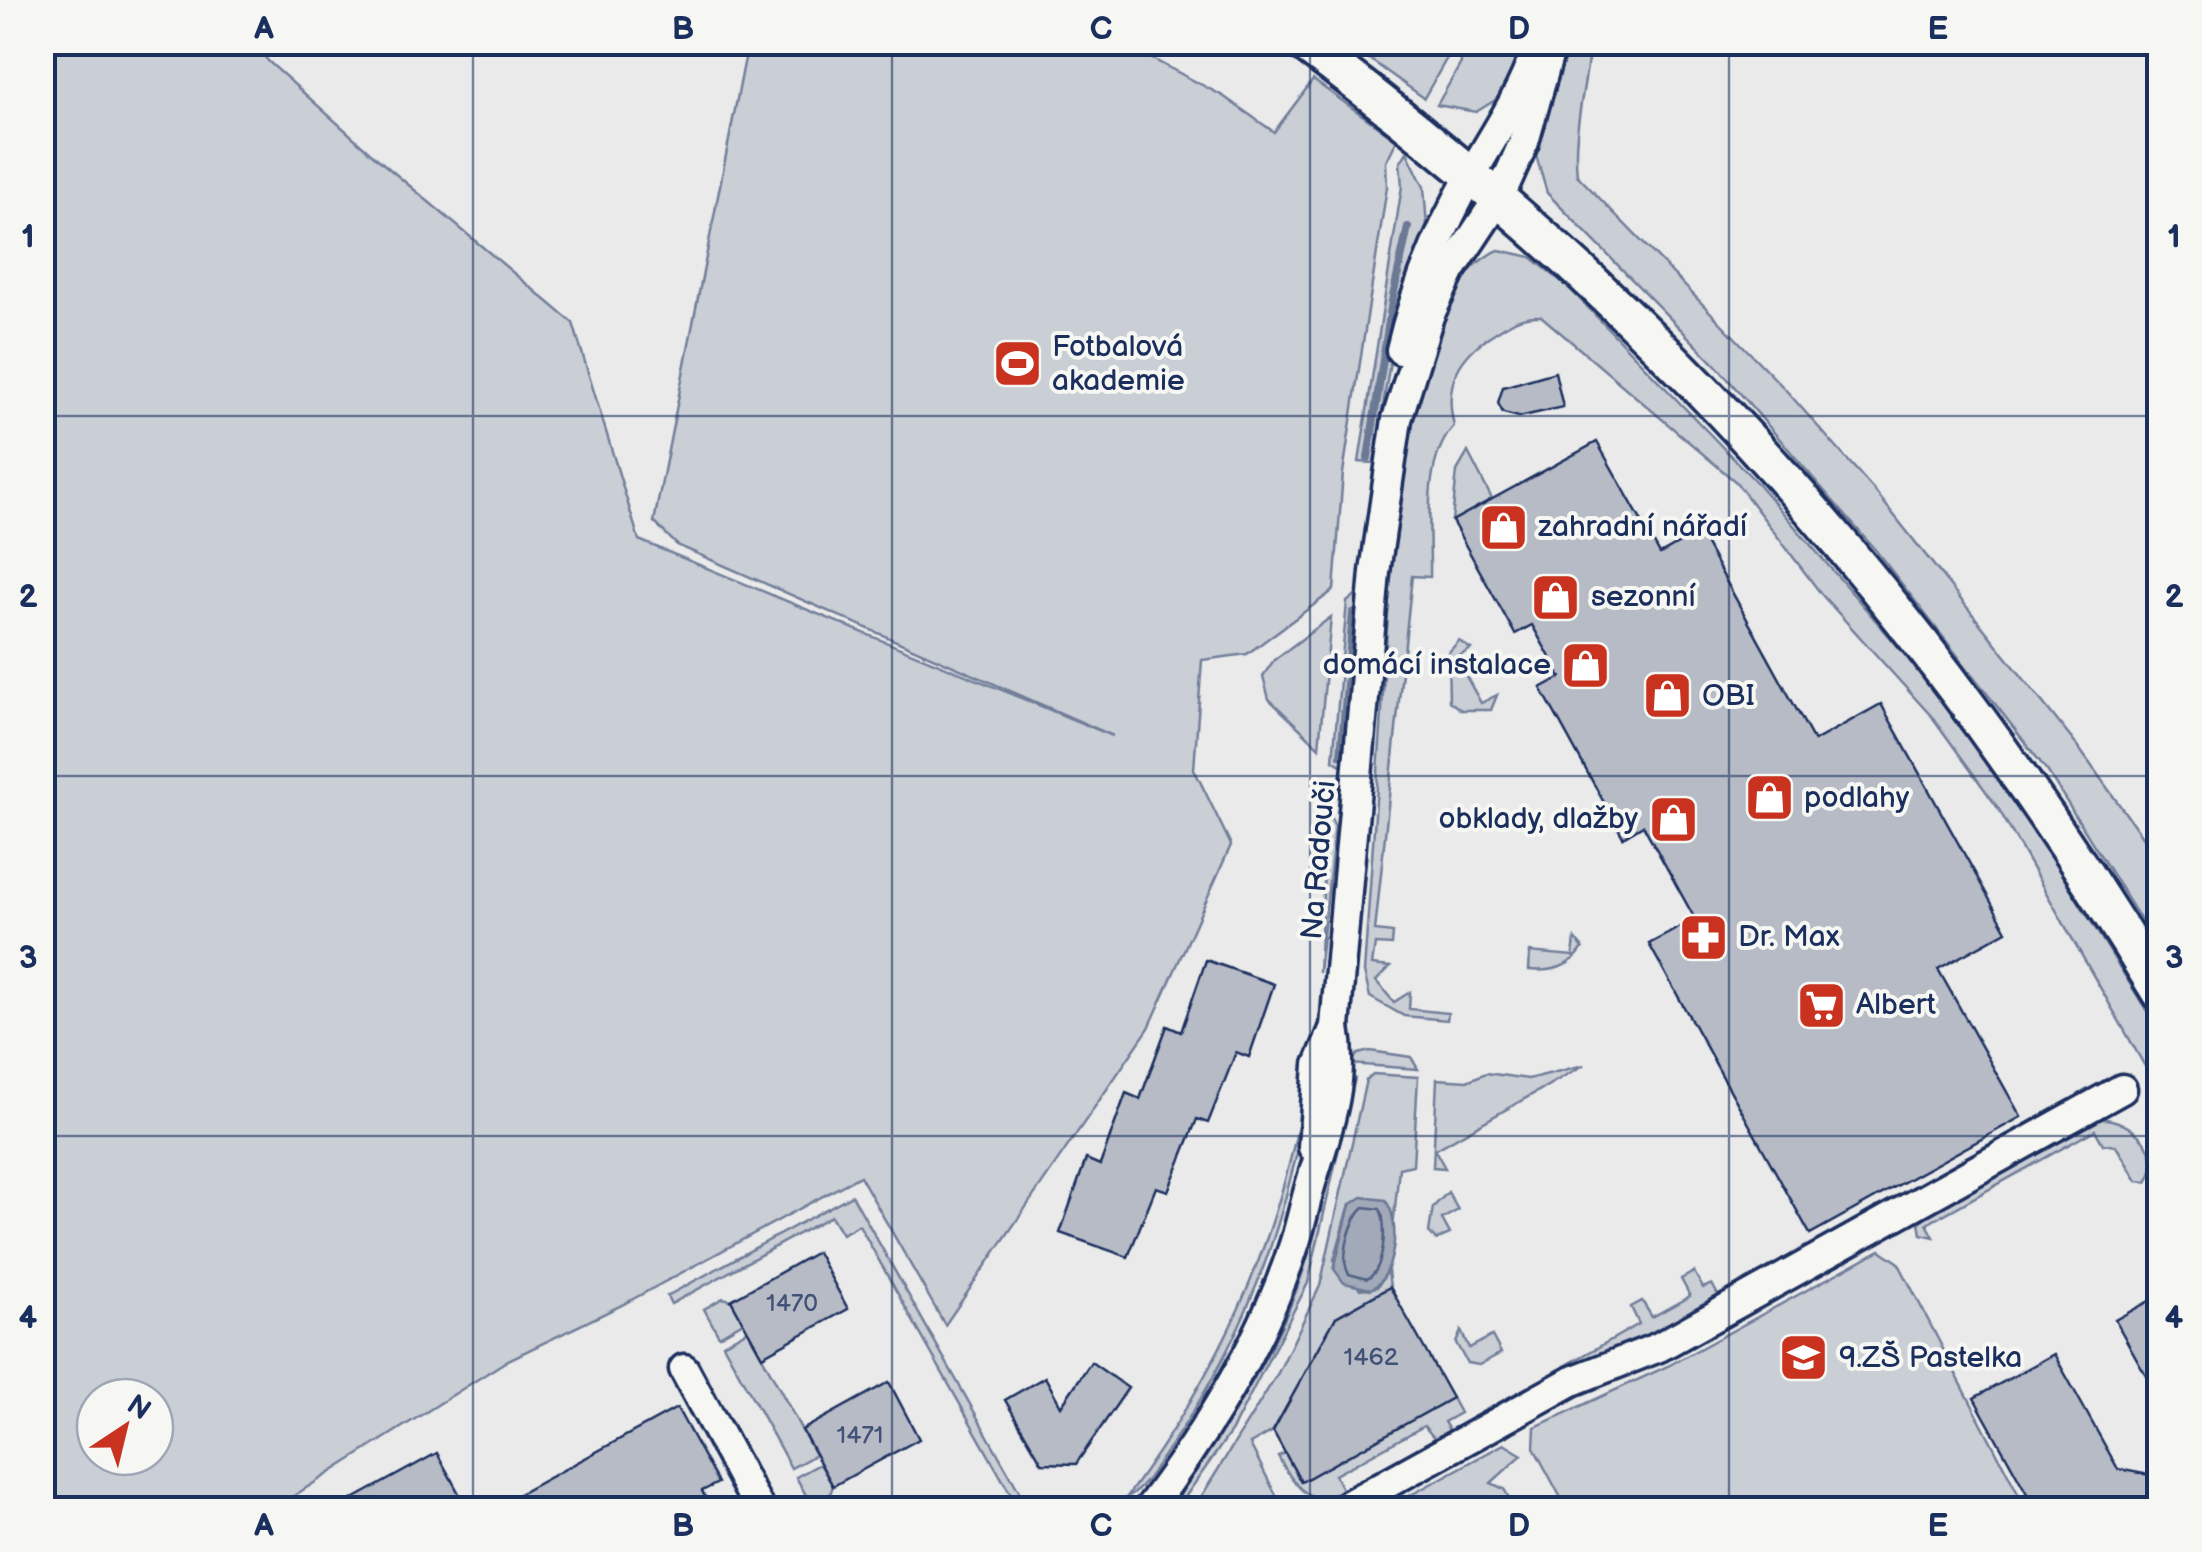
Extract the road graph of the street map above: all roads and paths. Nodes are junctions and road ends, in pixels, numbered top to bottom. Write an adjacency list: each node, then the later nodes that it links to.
1 (1302, 42): 4 (main road)
2 (1539, 42): 4 (street)
3 (1552, 42): 5 (street, Na Radouči)
4 (1472, 173): 5 (main road); 6 (street)
5 (1500, 196): 6 (street, Na Radouči); 7 (main road)
6 (1397, 419): 11 (street, Na Radouči)
7 (2160, 992)
8 (2122, 1089): 12 (street)
9 (684, 1370): 10 (street)
10 (760, 1510)
11 (1148, 1510)
12 (1339, 1510)

